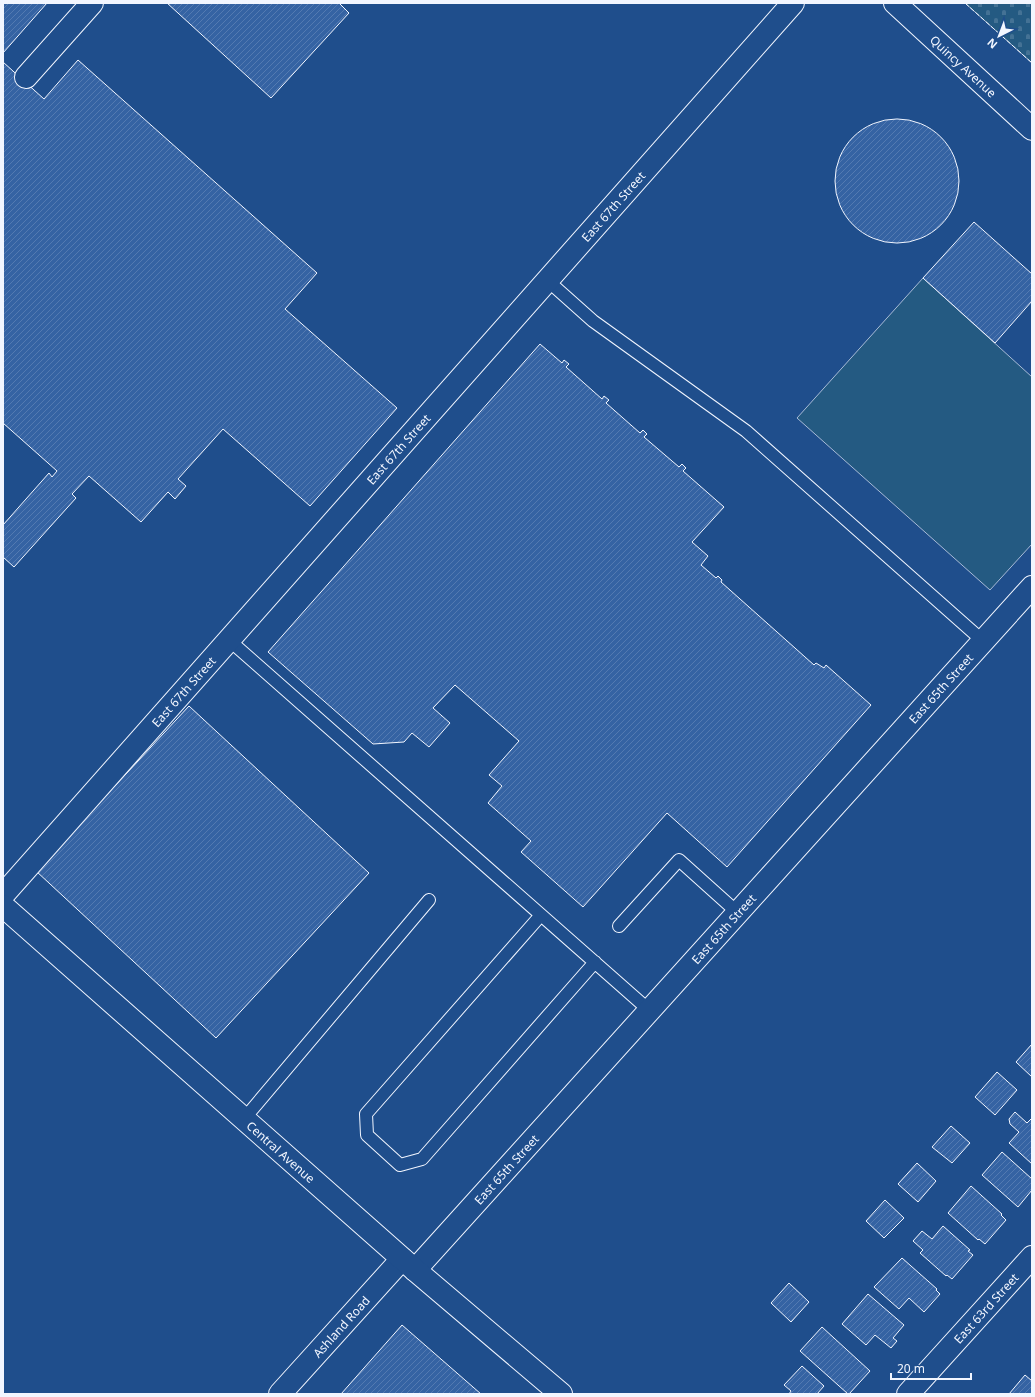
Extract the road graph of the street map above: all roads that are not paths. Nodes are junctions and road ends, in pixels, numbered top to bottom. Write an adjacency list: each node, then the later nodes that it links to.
1 (92, 3): 4 (street)
2 (792, 3): 6 (street, East 67th Street)
3 (895, 3): 5 (street, Quincy Avenue)
4 (26, 77)
5 (1032, 129)
6 (547, 280): 8 (street, East 67th Street); 9 (lane)
7 (1032, 587): 9 (street, East 65th Street)
8 (229, 640): 10 (street, East 67th Street); 14 (lane)
9 (984, 641): 13 (street, East 65th Street)
10 (3, 895)
11 (429, 900): 18 (lane)
12 (3, 906): 18 (street, Central Avenue)
13 (738, 913): 15 (lane); 17 (street, East 65th Street)
14 (541, 915): 16 (lane); 16 (lane)
15 (619, 926)
16 (595, 962): 17 (lane)
17 (650, 1011): 20 (street, East 65th Street)
18 (244, 1119): 20 (street, Central Avenue)
19 (1032, 1257): 23 (street, East 63rd Street)
20 (409, 1265): 21 (street, Ashland Road); 22 (street, Central Avenue)
21 (280, 1394)
22 (561, 1394)
23 (908, 1394)

